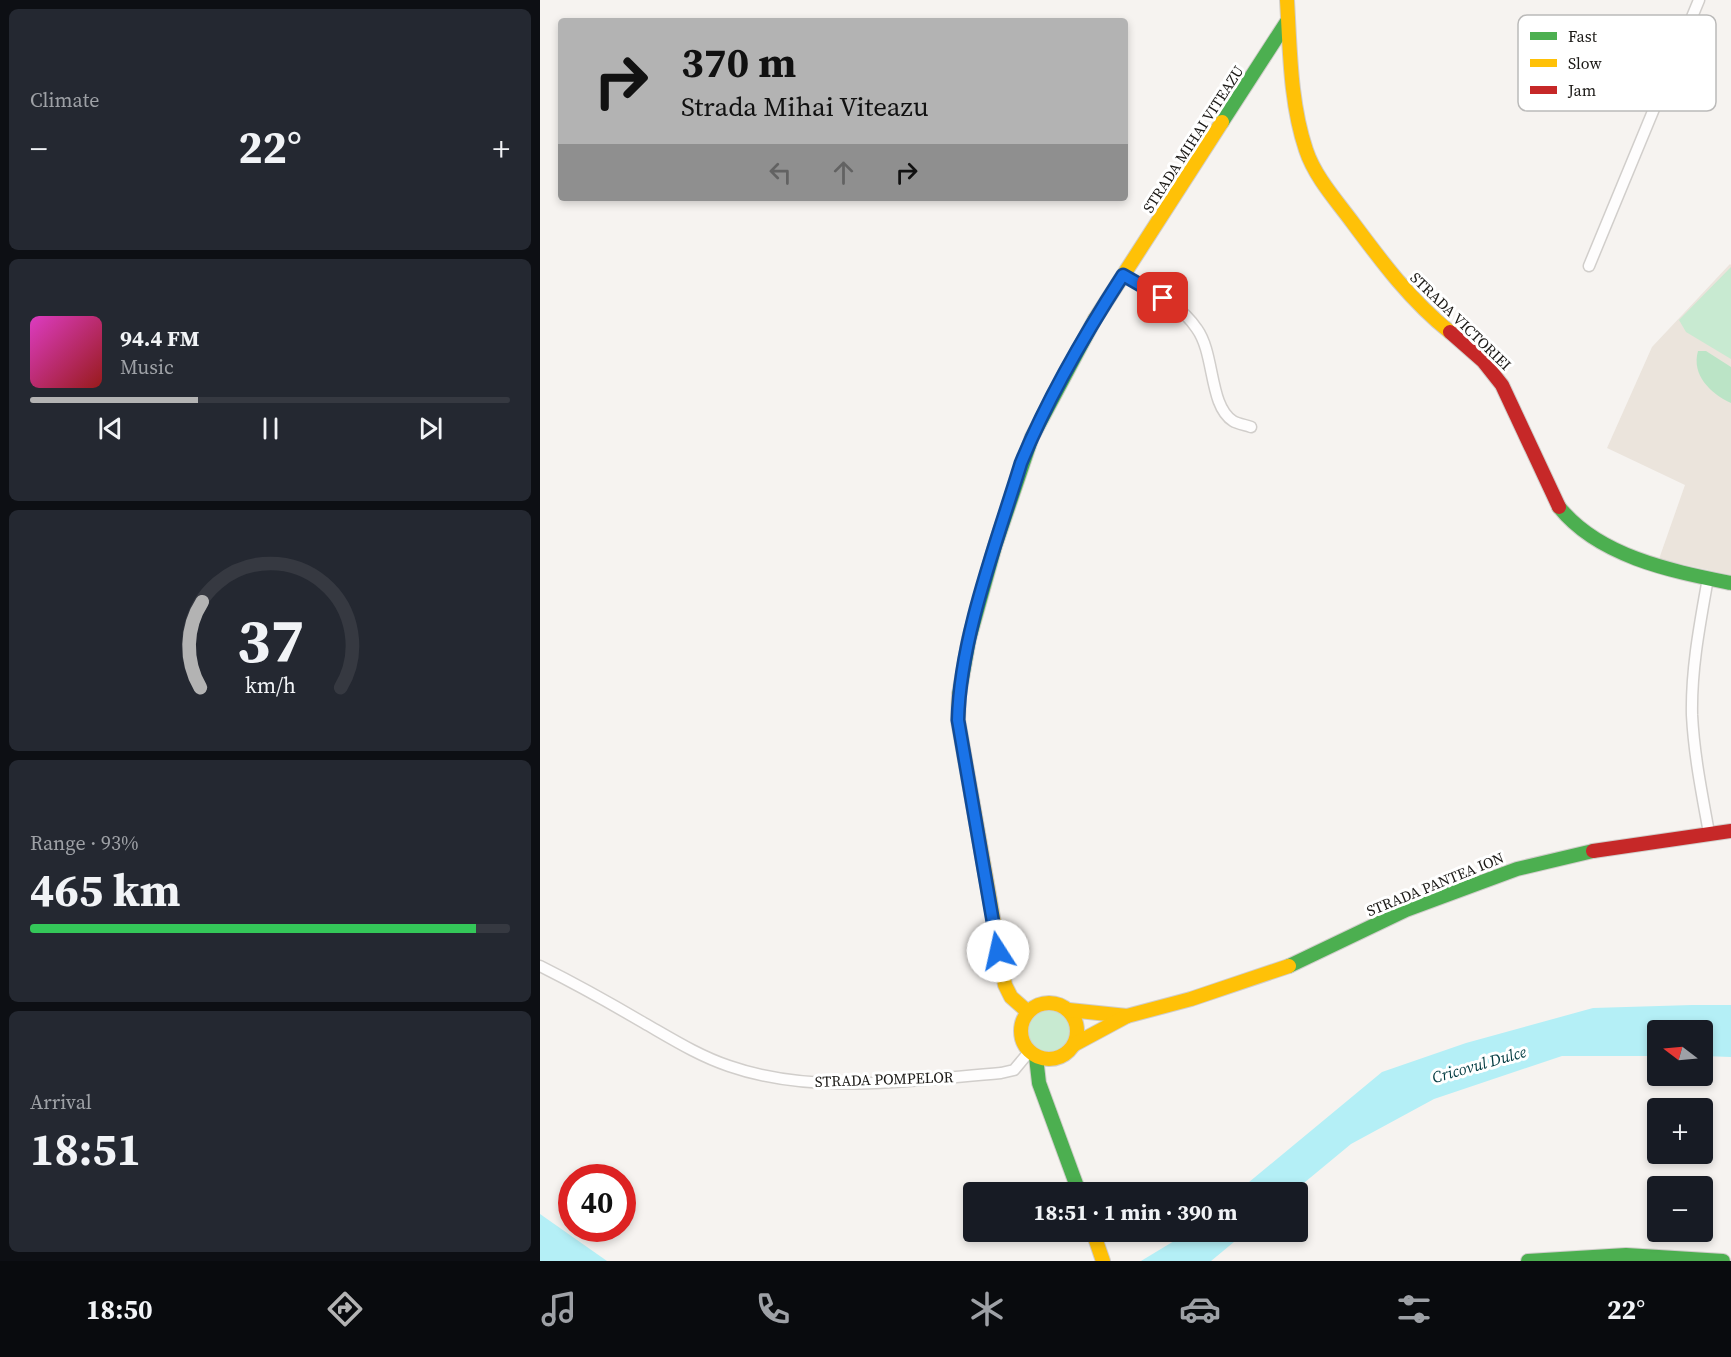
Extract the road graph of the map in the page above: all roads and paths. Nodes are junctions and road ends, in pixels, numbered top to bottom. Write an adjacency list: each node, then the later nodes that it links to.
1 (1287, 0): 4 (street, STRADA VICTORIEI)
2 (1699, 0): 3 (street)
3 (1693, 15)
4 (1288, 20): 7 (street, STRADA MIHAI VITEAZU); 9 (street, STRADA VICTORIEI)
5 (1653, 111): 6 (street)
6 (1589, 266)
7 (1123, 275): 8 (street); 15 (street, STRADA MIHAI VITEAZU)
8 (1251, 427)
9 (1708, 578): 10 (street, STRADA VICTORIEI); 12 (street)
10 (1731, 583)
11 (1731, 831): 12 (street, STRADA PANTEA ION)
12 (1709, 833): 16 (street, STRADA PANTEA ION)
13 (540, 966): 18 (street, STRADA POMPELOR)
14 (1069, 1010): 15 (street); 16 (street, STRADA PANTEA ION); 17 (street)
15 (1028, 1012): 18 (street)
16 (1127, 1016): 17 (street, STRADA PANTEA ION)
17 (1075, 1044): 18 (street)
18 (1033, 1054): 19 (street)
19 (1075, 1182)
20 (1096, 1242): 21 (street)
21 (1103, 1261)
22 (1528, 1261): 23 (street)
23 (1724, 1261)

